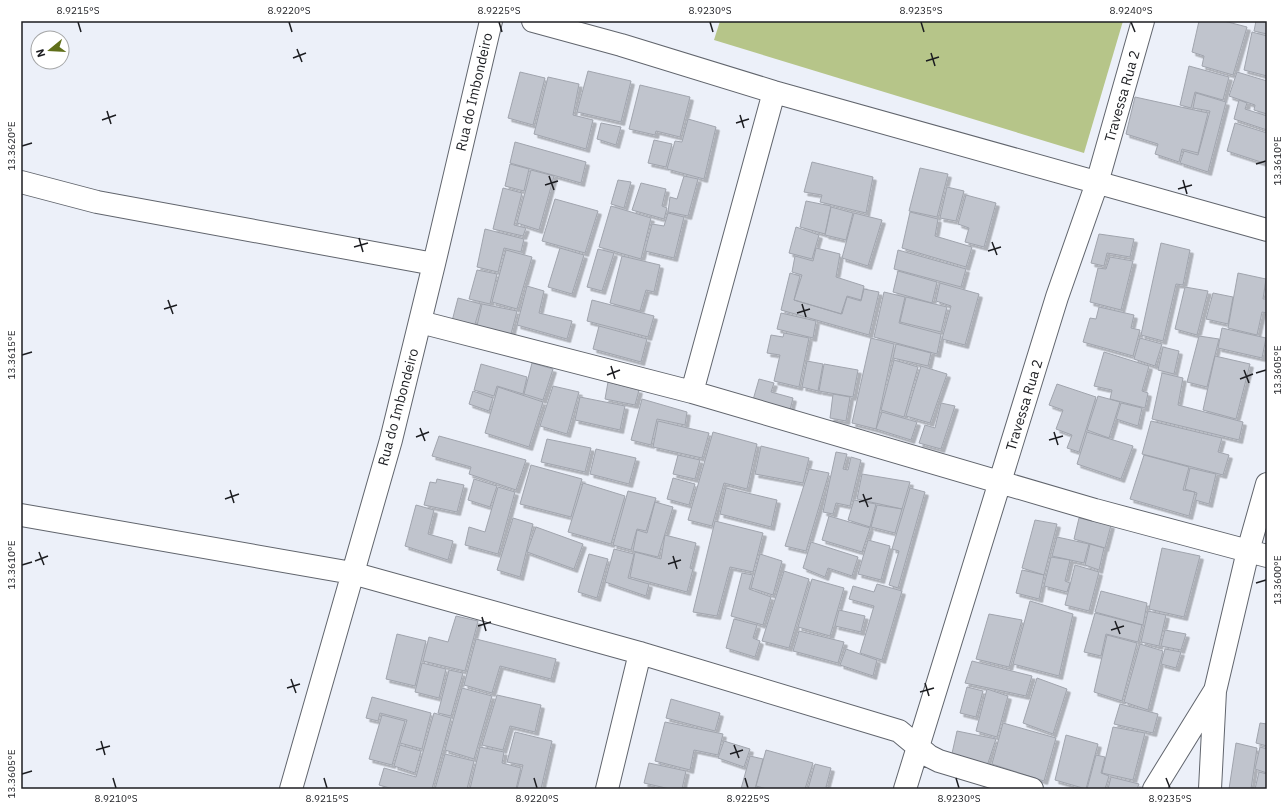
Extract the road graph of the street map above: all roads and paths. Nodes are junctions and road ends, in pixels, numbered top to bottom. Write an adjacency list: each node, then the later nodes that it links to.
1 (491, 21): 8 (street, Rua do Imbondeiro)
2 (533, 21): 4 (street)
3 (1143, 21): 6 (street, Travessa Rua 2)
4 (774, 92): 6 (street); 10 (street)
5 (21, 182): 8 (street)
6 (1097, 183): 7 (street); 11 (street, Travessa Rua 2)
7 (1267, 230)
8 (434, 264): 9 (street, Rua do Imbondeiro)
9 (420, 322): 10 (street); 15 (street, Rua do Imbondeiro)
10 (692, 392): 11 (street)
11 (1000, 482): 14 (street); 18 (street, Travessa Rua 2)
12 (1267, 484): 14 (street)
13 (21, 516): 15 (street)
14 (1258, 554): 17 (street)
15 (352, 573): 16 (street); 19 (street, Rua do Imbondeiro)
16 (640, 653): 18 (street); 20 (street)
17 (1215, 691): 23 (street); 24 (street)
18 (919, 747): 21 (street, Travessa Rua 2); 22 (street)
19 (290, 789)
20 (607, 789)
21 (905, 789)
22 (1032, 789)
23 (1154, 789)
24 (1210, 789)

